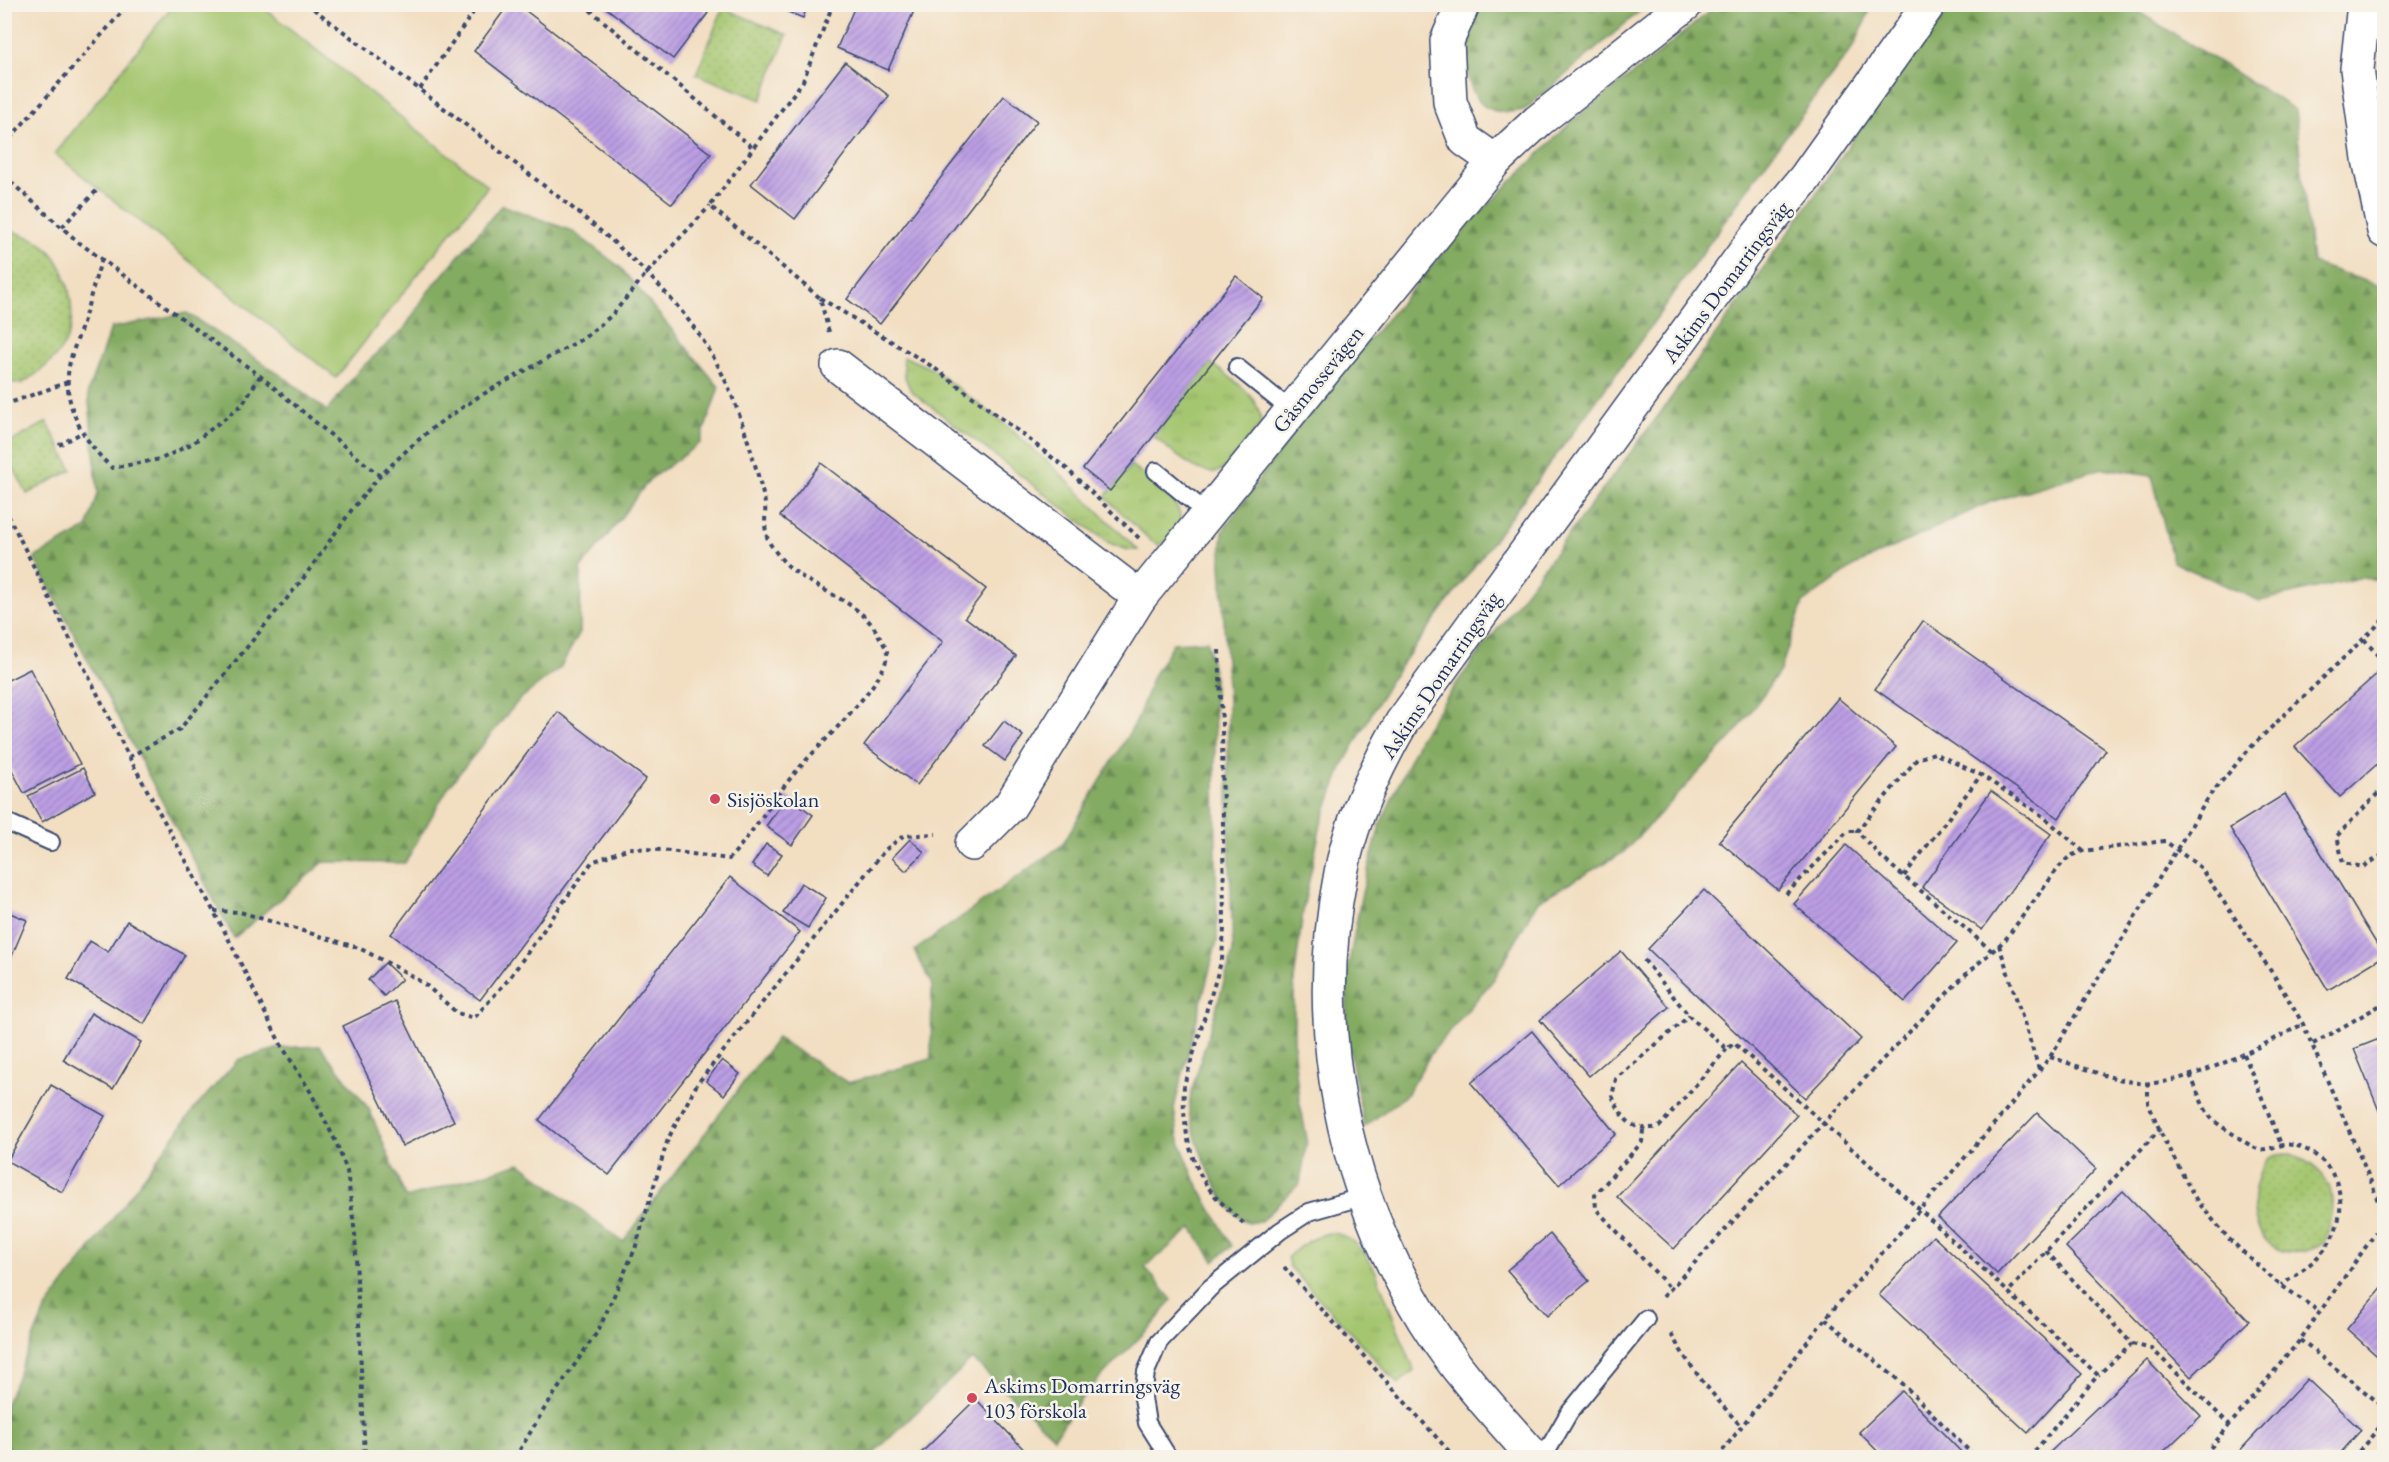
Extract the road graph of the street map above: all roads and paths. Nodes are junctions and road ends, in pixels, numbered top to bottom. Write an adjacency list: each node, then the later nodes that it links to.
1 (129, 4): 11 (path)
2 (307, 4): 10 (path)
3 (479, 4): 10 (path)
4 (583, 4): 12 (path)
5 (832, 4): 12 (path)
6 (1463, 4): 13 (street)
7 (1686, 4): 13 (street, Gåsmossevägen)
8 (1929, 4): 70 (street, Askims Domarringsväg)
9 (2364, 4): 18 (street)
10 (420, 89): 20 (path)
11 (4, 145)
12 (752, 147): 16 (path)
13 (1495, 161): 27 (street, Gåsmossevägen)
14 (4, 176): 17 (path)
15 (98, 189): 17 (path)
16 (710, 206): 20 (path); 21 (path)
17 (62, 227): 19 (path)
18 (2385, 231)
19 (102, 259): 24 (path); 25 (path)
20 (646, 274): 31 (path); 52 (path)
21 (820, 297): 22 (path); 34 (path)
22 (838, 366): 35 (street)
23 (1237, 367): 27 (lane)
24 (260, 376): 28 (path); 31 (path)
25 (68, 382): 26 (path); 28 (path)
26 (4, 405)
27 (1292, 411): 33 (street, Gåsmossevägen)
28 (82, 432): 29 (path)
29 (59, 445)
30 (1156, 471): 33 (lane)
31 (380, 476): 40 (path)
32 (4, 507): 40 (path)
33 (1208, 513): 34 (street, Gåsmossevägen)
34 (1166, 565): 35 (street, Gåsmossevägen)
35 (1140, 597): 46 (street, Gåsmossevägen)
36 (2385, 619): 37 (path)
37 (2364, 639): 39 (path); 47 (path)
38 (1219, 650): 73 (path)
39 (2385, 663)
40 (129, 757): 52 (path)
41 (1981, 775): 44 (path); 48 (path); 50 (path)
42 (2385, 787): 49 (path)
43 (4, 821): 45 (lane)
44 (1857, 831): 50 (path); 51 (path)
45 (51, 842)
46 (972, 844): 93 (path)
47 (2177, 848): 48 (path); 58 (path); 62 (path)
48 (2083, 851): 53 (path)
49 (2385, 854)
50 (1904, 876): 54 (path)
51 (1786, 894)
52 (214, 911): 92 (path)
53 (1999, 945): 54 (path); 63 (path)
54 (1992, 951): 66 (path)
55 (1644, 960): 57 (path)
56 (2385, 1003): 59 (path)
57 (1689, 1016): 60 (path); 68 (path)
58 (2303, 1024): 59 (path); 61 (path)
59 (2313, 1044): 72 (path)
60 (1727, 1049): 66 (path); 68 (path)
61 (2244, 1054): 64 (path); 69 (path)
62 (2049, 1057): 63 (path); 65 (path)
63 (2039, 1070): 71 (path)
64 (2190, 1075): 65 (path); 69 (path)
65 (2148, 1082): 67 (path)
66 (1824, 1125): 71 (path); 76 (path)
67 (2160, 1129): 74 (path); 75 (path)
68 (1643, 1130): 76 (path)
69 (2281, 1144): 75 (path)
70 (1365, 1196): 73 (lane); 97 (street, Askims Domarringsväg)
71 (1919, 1209): 77 (path); 82 (path)
72 (2383, 1213): 80 (path)
73 (1265, 1244): 91 (path); 94 (lane)
74 (2046, 1251): 77 (path); 85 (path)
75 (2282, 1286): 80 (path)
76 (1670, 1288): 78 (path)
77 (2008, 1292): 86 (path)
78 (1664, 1297): 79 (path); 81 (path)
79 (1665, 1305)
80 (2320, 1312): 84 (path)
81 (1646, 1319): 98 (lane)
82 (1824, 1319): 90 (path); 100 (path)
83 (1669, 1328): 90 (path)
84 (2300, 1340): 87 (path); 89 (path)
85 (2132, 1344): 86 (path); 89 (path)
86 (2098, 1375): 101 (path)
87 (2385, 1407)
88 (2385, 1422): 103 (path)
89 (2230, 1425): 102 (path)
90 (1742, 1426): 99 (path)
91 (1450, 1452): 95 (path); 96 (path)
92 (365, 1458)
93 (515, 1458)
94 (1169, 1458)
95 (1442, 1458)
96 (1455, 1458)
97 (1535, 1458)
98 (1543, 1458)
99 (1717, 1458)
100 (1976, 1458)
101 (2029, 1458)
102 (2202, 1458)
103 (2353, 1458)

